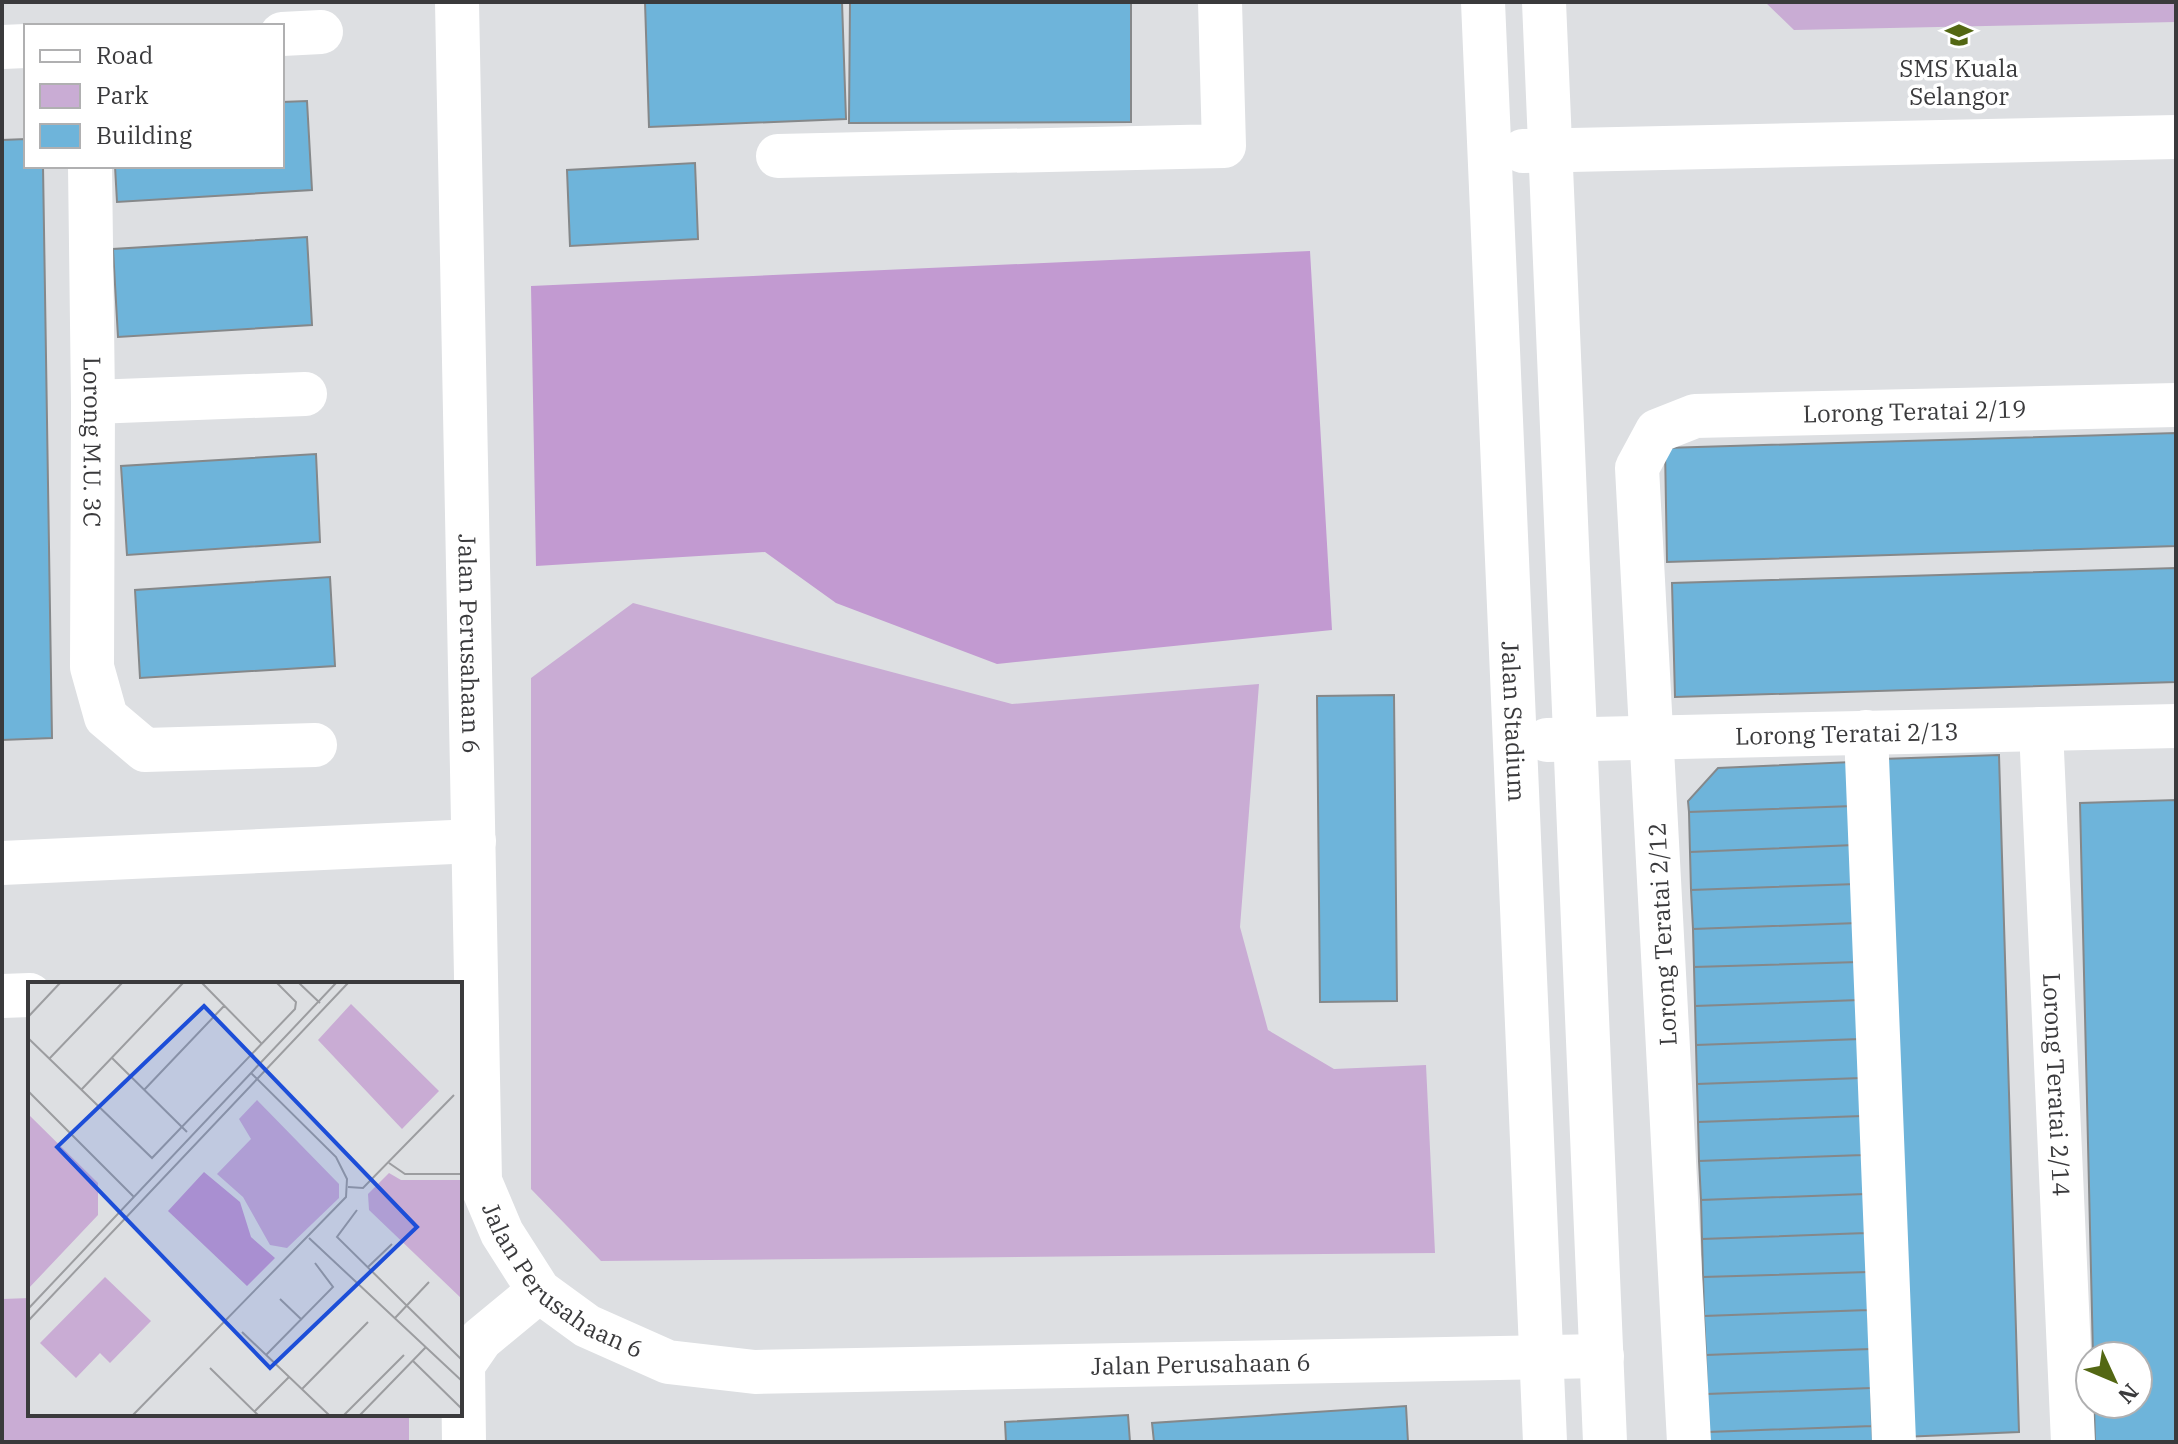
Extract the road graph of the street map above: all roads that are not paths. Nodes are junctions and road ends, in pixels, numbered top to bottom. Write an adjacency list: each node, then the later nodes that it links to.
1 (457, 2): 23 (street, Jalan Perusahaan 6)
2 (1220, 2): 10 (street)
3 (1483, 2): 9 (street, Jalan Stadium)
4 (1544, 2): 8 (street)
5 (24, 46): 6 (street)
6 (2, 47)
7 (2176, 137): 8 (street)
8 (1552, 150): 9 (street); 20 (street)
9 (1490, 152): 21 (street, Jalan Stadium)
10 (778, 156)
11 (90, 168): 13 (street, Lorong M.U. 3C)
12 (305, 394): 13 (street)
13 (93, 402): 22 (street, Lorong M.U. 3C)
14 (2176, 405): 15 (street, Lorong Teratai 2/19)
15 (1657, 431): 19 (street, Lorong Teratai 2/12)
16 (2176, 726): 17 (street, Lorong Teratai 2/13)
17 (2041, 729): 18 (street, Lorong Teratai 2/13); 35 (street, Lorong Teratai 2/14)
18 (1866, 732): 19 (street, Lorong Teratai 2/13); 34 (street)
19 (1651, 737): 20 (street, Lorong Teratai 2/13); 33 (street, Lorong Teratai 2/12)
20 (1576, 739): 21 (street, Lorong Teratai 2/13); 28 (street)
21 (1516, 740): 29 (street, Jalan Stadium)
22 (315, 745)
23 (474, 841): 24 (street); 27 (street, Jalan Perusahaan 6)
24 (2, 863)
25 (28, 995): 26 (street)
26 (2, 996)
27 (539, 1291): 29 (street, Jalan Perusahaan 6); 30 (street)
28 (1602, 1356): 29 (street, Jalan Perusahaan 6); 32 (street)
29 (1541, 1358): 31 (street, Jalan Stadium)
30 (464, 1442)
31 (1545, 1442)
32 (1605, 1442)
33 (1689, 1442)
34 (1894, 1442)
35 (2073, 1442)

